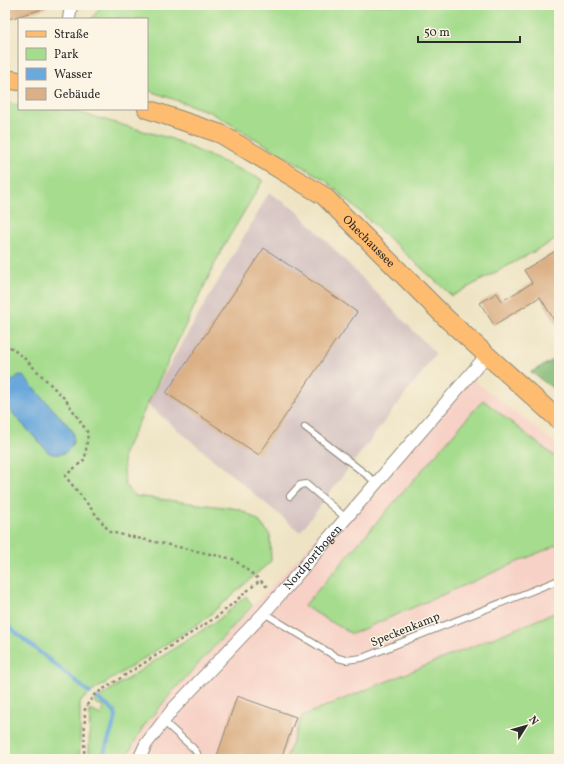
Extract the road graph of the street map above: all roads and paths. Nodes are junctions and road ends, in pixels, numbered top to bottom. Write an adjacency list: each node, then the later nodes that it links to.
1 (71, 5): 2 (street)
2 (68, 18)
3 (5, 79): 4 (main road)
4 (18, 81)
5 (148, 108): 7 (main road, Ohechaussee)
6 (5, 343): 13 (path)
7 (487, 355): 8 (main road, Ohechaussee); 10 (street, Nordportbogen)
8 (559, 420)
9 (305, 427): 10 (lane)
10 (377, 482): 12 (street, Nordportbogen)
11 (290, 496): 12 (lane)
12 (346, 518): 15 (street, Nordportbogen)
13 (260, 580): 15 (path); 18 (path)
14 (559, 580): 16 (lane, Speckenkamp)
15 (277, 598): 16 (street, Nordportbogen)
16 (264, 613): 17 (street, Nordportbogen)
17 (163, 721): 19 (street, Nordportbogen); 20 (lane)
18 (84, 759)
19 (139, 759)
20 (198, 759)

